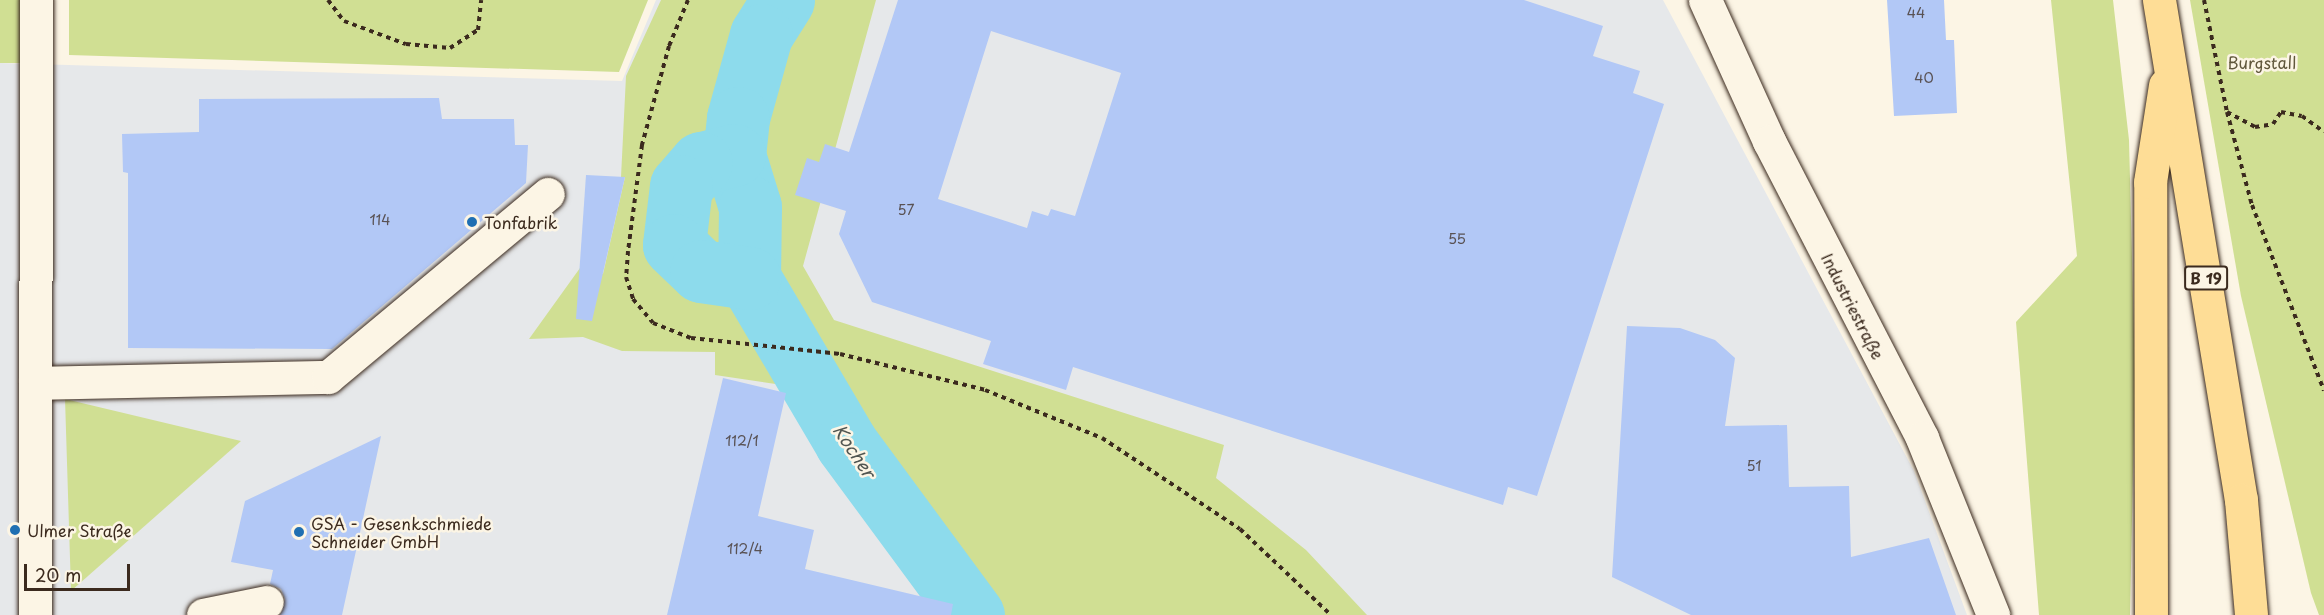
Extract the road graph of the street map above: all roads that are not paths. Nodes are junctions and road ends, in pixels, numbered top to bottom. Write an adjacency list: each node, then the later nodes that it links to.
1 (36, 0): 6 (street)
2 (1705, 0): 11 (street, Industriestraße)
3 (2159, 0): 4 (highway, B 19)
4 (2170, 57): 7 (highway, B 19); 12 (highway)
5 (548, 194): 6 (street)
6 (35, 383): 9 (street)
7 (2241, 500): 13 (highway, B 19); 14 (highway)
8 (267, 602): 10 (street)
9 (35, 615)
10 (203, 615)
11 (1993, 615)
12 (2151, 615)
13 (2252, 615)
14 (2266, 615)

